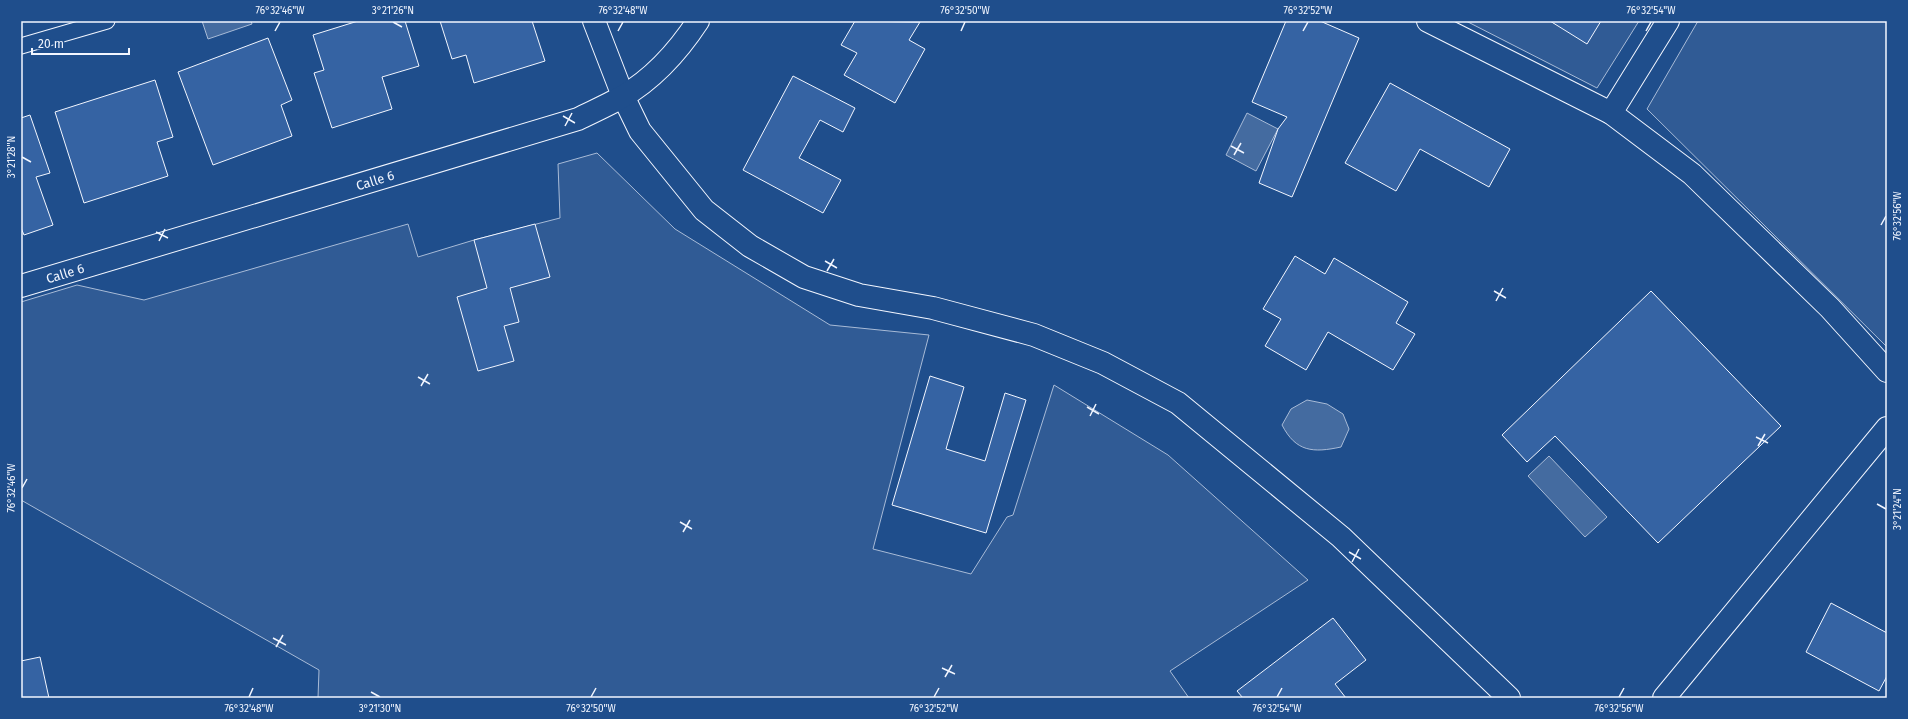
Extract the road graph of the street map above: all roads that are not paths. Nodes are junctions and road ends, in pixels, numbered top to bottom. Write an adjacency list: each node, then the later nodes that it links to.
1 (106, 21): 6 (lane)
2 (594, 21): 7 (street)
3 (698, 21): 7 (street, Calle 6)
4 (1428, 21): 8 (street)
5 (1668, 21): 8 (street)
6 (21, 46)
7 (623, 96): 9 (street, Calle 6); 12 (street)
8 (1611, 113): 10 (street)
9 (21, 286)
10 (1887, 371)
11 (1887, 428): 13 (street)
12 (1509, 698)
13 (1664, 698)

